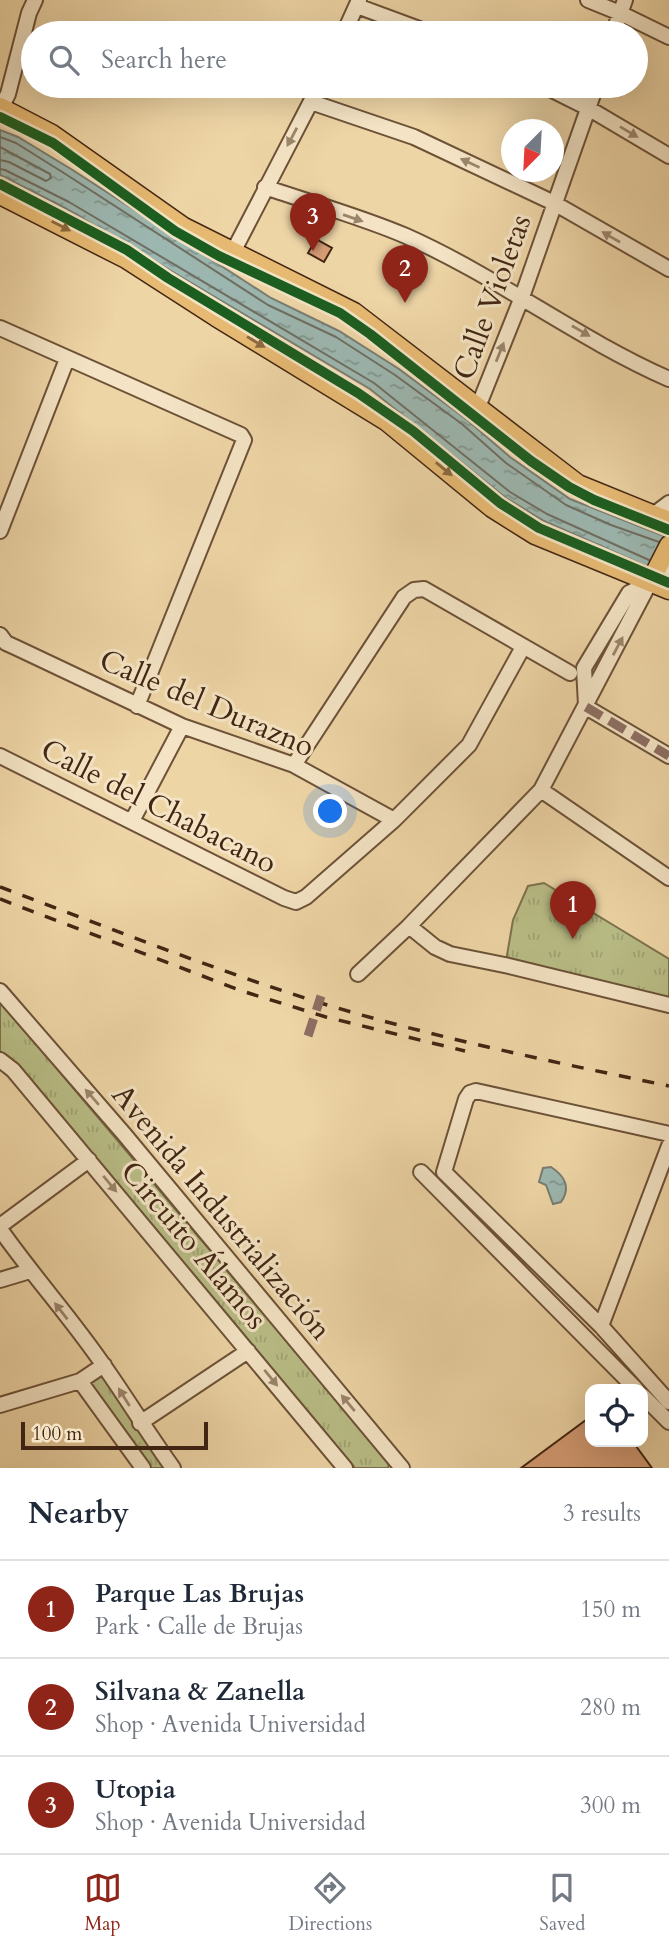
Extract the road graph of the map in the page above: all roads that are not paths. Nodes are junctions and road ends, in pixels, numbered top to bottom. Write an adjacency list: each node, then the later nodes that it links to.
1 (588, 0): 4 (street)
2 (28, 3): 5 (street)
3 (358, 3): 6 (street); 7 (street)
4 (623, 6): 8 (street)
5 (24, 21)
6 (350, 21)
7 (401, 21)
8 (645, 21)
9 (648, 23): 11 (street)
10 (21, 35): 16 (street)
11 (669, 37)
12 (313, 98): 15 (street)
13 (568, 98): 17 (street)
14 (592, 98): 17 (street, Calle Violetas)
15 (311, 102): 19 (street, one-way to 19); 21 (street, one-way to 15)
16 (1, 108): 22 (main road)
17 (588, 108): 18 (street, one-way to 18); 21 (street, Calle Violetas)
18 (669, 156)
19 (265, 187): 22 (street); 24 (street, one-way to 24)
20 (0, 195): 33 (main road, one-way to 33)
21 (554, 203): 23 (street, one-way to 21); 24 (street, Calle Violetas)
22 (233, 251): 28 (main road)
23 (669, 269)
24 (522, 297): 27 (street, one-way to 27); 28 (street, Calle Violetas, one-way to 24)
25 (0, 328): 26 (street)
26 (67, 359): 31 (street); 37 (street)
27 (669, 379)
28 (478, 407): 30 (main road)
29 (669, 503): 30 (street)
30 (665, 520)
31 (1, 528)
32 (669, 545): 33 (main road)
33 (664, 579): 38 (street)
34 (0, 635): 37 (street, Calle del Durazno)
35 (523, 647): 36 (street); 42 (street); 44 (street)
36 (570, 673)
37 (137, 706): 39 (street, Calle del Durazno)
38 (586, 707): 41 (street); 43 (street)
39 (182, 726): 42 (street, Calle del Durazno); 45 (street)
40 (0, 756): 45 (street, Calle del Chabacano)
41 (669, 757)
42 (294, 765): 44 (street, Calle del Durazno)
43 (541, 790): 46 (street); 47 (street)
44 (394, 820): 45 (street, Calle del Chabacano)
45 (132, 821)
46 (669, 878)
47 (410, 926): 48 (street); 50 (street)
48 (358, 974)
49 (0, 991): 69 (street, Avenida Industrialización, one-way to 49)
50 (669, 1005)
51 (0, 1059): 54 (street, Circuito Álamos)
52 (669, 1133): 59 (street)
53 (669, 1146): 59 (street)
54 (89, 1160): 56 (street); 60 (street, Circuito Álamos, one-way to 60)
55 (421, 1172): 63 (street)
56 (0, 1227): 57 (street)
57 (30, 1271): 58 (street); 61 (street, one-way to 57)
58 (0, 1280)
59 (600, 1326): 65 (street)
60 (248, 1351): 68 (street); 72 (street, Circuito Álamos, one-way to 72)
61 (104, 1365): 62 (street); 68 (street, one-way to 61)
62 (80, 1381): 66 (street); 70 (street)
63 (631, 1384)
64 (648, 1401): 67 (street)
65 (669, 1402)
66 (0, 1405)
67 (669, 1422)
68 (140, 1423): 71 (street)
69 (392, 1462): 73 (street, Avenida Industrialización)
70 (143, 1468)
71 (173, 1468)
72 (345, 1468)
73 (402, 1468)

